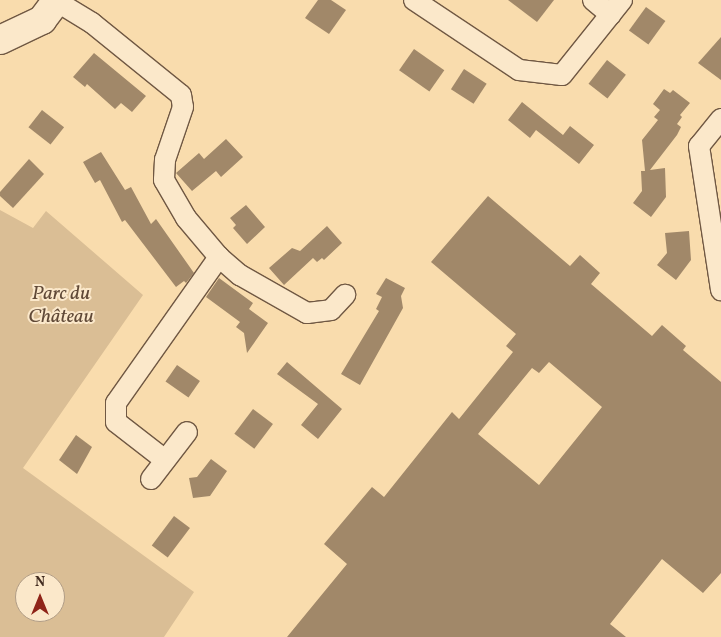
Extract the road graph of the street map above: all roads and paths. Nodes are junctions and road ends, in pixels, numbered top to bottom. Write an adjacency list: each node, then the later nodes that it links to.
1 (414, 0): 4 (street)
2 (593, 0): 4 (street)
3 (57, 1): 5 (street); 7 (street)
4 (616, 8)
5 (0, 40)
6 (721, 119): 8 (street)
7 (219, 257): 9 (street); 11 (street)
8 (721, 290)
9 (345, 295)
10 (187, 432): 11 (street)
11 (165, 460): 12 (street)
12 (151, 480)

